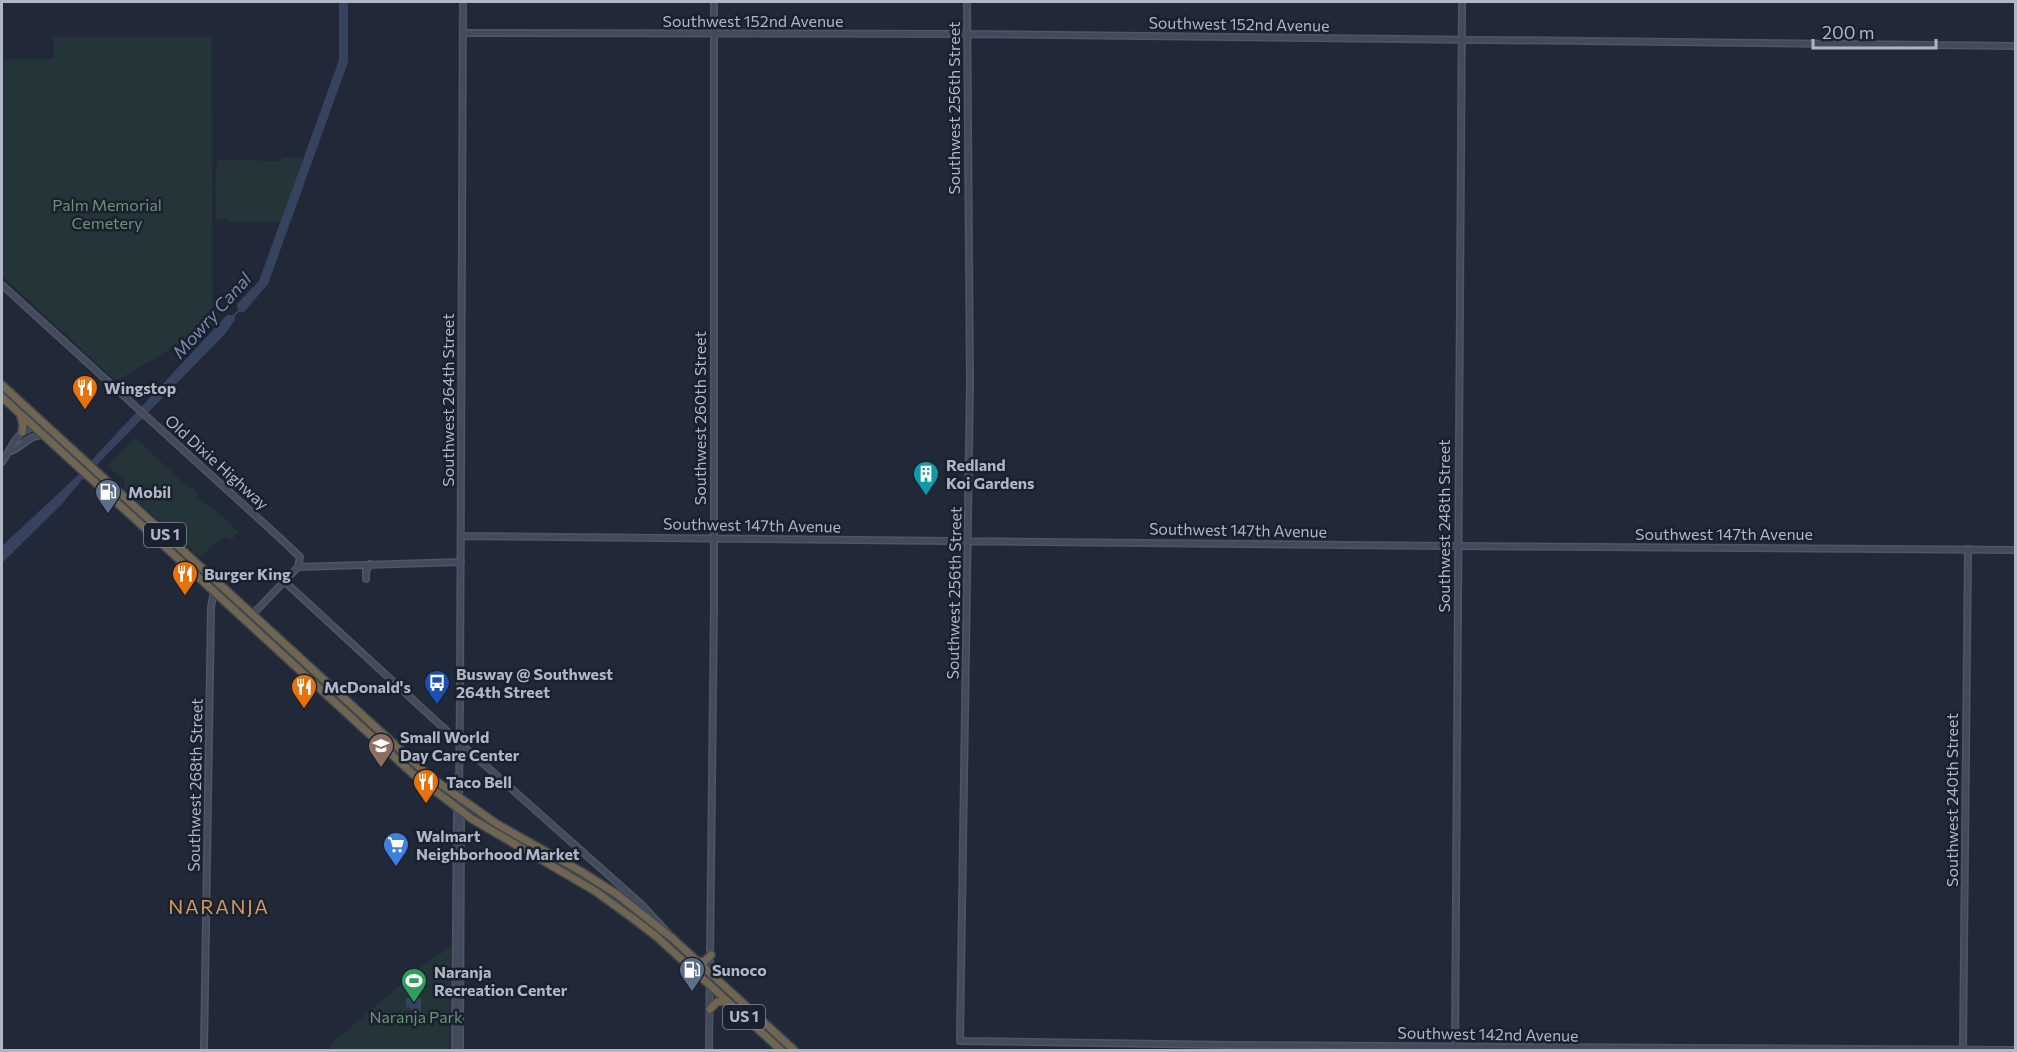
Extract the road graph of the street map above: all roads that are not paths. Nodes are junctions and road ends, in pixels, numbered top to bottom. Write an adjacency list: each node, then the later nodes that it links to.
1 (463, 2): 5 (street, Southwest 264th Street)
2 (714, 2): 6 (street, Southwest 260th Street)
3 (967, 2): 7 (street, Southwest 256th Street)
4 (1462, 2): 8 (street, Southwest 248th Street)
5 (463, 33): 6 (street, Southwest 152nd Avenue); 24 (street, Southwest 264th Street)
6 (714, 34): 7 (street, Southwest 152nd Avenue); 25 (street, Southwest 260th Street)
7 (967, 34): 8 (street, Southwest 152nd Avenue); 26 (street, Southwest 256th Street)
8 (1462, 40): 9 (street, Southwest 152nd Avenue); 27 (street, Southwest 248th Street)
9 (2016, 46)
10 (2, 285): 33 (street, Old Dixie Highway)
11 (2, 385): 15 (highway, US 1)
12 (2, 392): 15 (highway)
13 (2, 397): 14 (highway, US 1)
14 (21, 415): 16 (highway, US 1); 17 (highway)
15 (45, 424): 20 (highway, US 1)
16 (34, 427): 17 (street); 18 (highway, US 1); 20 (highway)
17 (22, 432): 19 (street)
18 (42, 435): 19 (street); 22 (highway, US 1)
19 (9, 452): 21 (street)
20 (83, 460): 23 (highway, US 1)
21 (2, 462)
22 (109, 496): 23 (highway); 30 (highway, US 1)
23 (144, 516): 34 (highway, US 1)
24 (460, 536): 25 (street, Southwest 147th Avenue); 31 (street, Southwest 264th Street)
25 (713, 539): 26 (street, Southwest 147th Avenue); 52 (street, Southwest 260th Street)
26 (968, 542): 27 (street, Southwest 147th Avenue); 58 (street, Southwest 256th Street)
27 (1458, 546): 28 (street, Southwest 147th Avenue); 60 (street, Southwest 248th Street)
28 (1968, 549): 29 (street, Southwest 147th Avenue); 67 (street, Southwest 240th Street)
29 (2016, 550)
30 (168, 551): 34 (highway); 37 (highway, US 1)
31 (460, 562): 32 (street); 43 (street, Southwest 264th Street)
32 (370, 564): 33 (street); 35 (street)
33 (298, 567): 36 (street)
34 (208, 575): 37 (highway); 38 (highway, US 1)
35 (366, 579)
36 (284, 581): 38 (street); 43 (street)
37 (213, 591): 38 (highway); 39 (highway, US 1); 61 (street, Southwest 268th Street)
38 (252, 615): 40 (highway, US 1)
39 (301, 672): 40 (highway); 41 (highway, US 1)
40 (342, 697): 42 (highway, US 1)
41 (336, 705): 42 (highway); 47 (highway, US 1)
42 (382, 734): 45 (highway, US 1)
43 (459, 741): 44 (street, Southwest 264th Street); 48 (street)
44 (459, 774): 45 (street); 46 (street, Southwest 264th Street)
45 (443, 788): 46 (highway, US 1)
46 (459, 799): 47 (street, Southwest 264th Street); 49 (highway, US 1)
47 (459, 810): 50 (highway, US 1); 62 (street, Southwest 264th Street); 63 (street, Southwest 264th Street)
48 (616, 882): 49 (street); 51 (street)
49 (618, 895): 50 (highway); 51 (highway, US 1)
50 (613, 903): 55 (highway, US 1)
51 (672, 938): 53 (highway, US 1)
52 (711, 955): 53 (highway); 54 (street, Southwest 260th Street)
53 (698, 962): 54 (highway, US 1)
54 (711, 974): 55 (street, Southwest 260th Street); 66 (highway, US 1)
55 (711, 986): 56 (highway, US 1); 57 (street, Southwest 260th Street)
56 (727, 1001): 57 (highway); 65 (highway, US 1)
57 (710, 1009): 64 (street, Southwest 260th Street)
58 (960, 1041): 59 (street, Southwest 142nd Avenue)
59 (1206, 1048): 60 (street, Southwest 142nd Avenue)
60 (1455, 1049): 67 (street, Southwest 142nd Avenue)
61 (204, 1050)
62 (455, 1050)
63 (460, 1050)
64 (709, 1050)
65 (781, 1050)
66 (794, 1050)
67 (1963, 1050): 68 (street, Southwest 142nd Avenue)
68 (2016, 1050)

